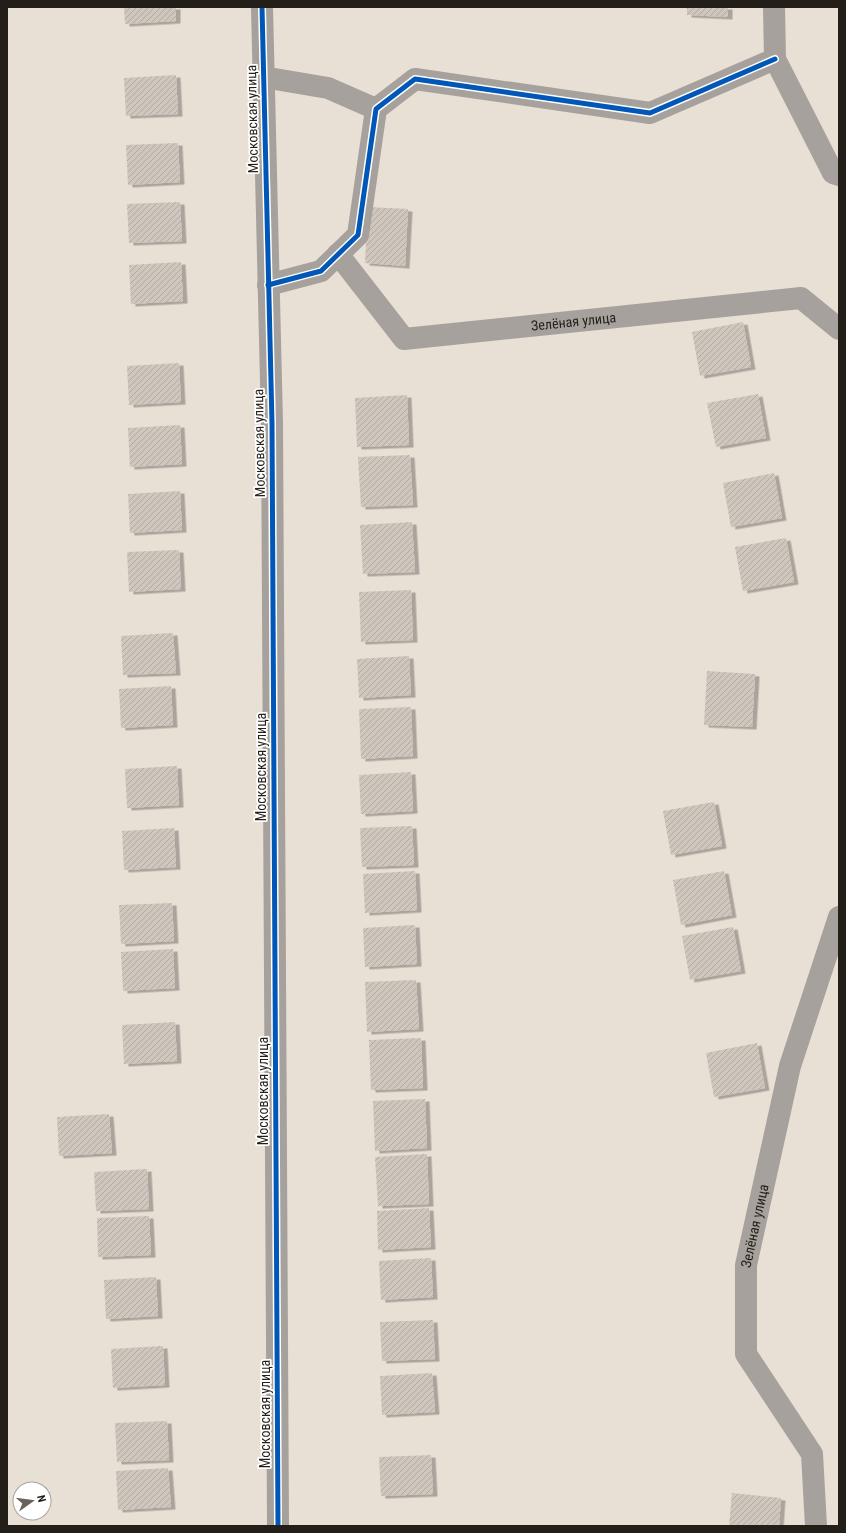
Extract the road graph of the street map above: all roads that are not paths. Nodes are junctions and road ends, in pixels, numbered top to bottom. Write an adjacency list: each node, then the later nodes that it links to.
1 (262, 7): 4 (street, Московская улица)
2 (774, 7): 3 (street)
3 (775, 59): 5 (street); 6 (street)
4 (263, 78): 5 (street); 8 (street, Московская улица)
5 (376, 108): 7 (street)
6 (839, 175)
7 (338, 254): 8 (street); 9 (street, Зелёная улица)
8 (268, 285): 11 (street, Московская улица)
9 (839, 329)
10 (839, 917): 12 (street, Зелёная улица)
11 (278, 1526)
12 (816, 1526)

